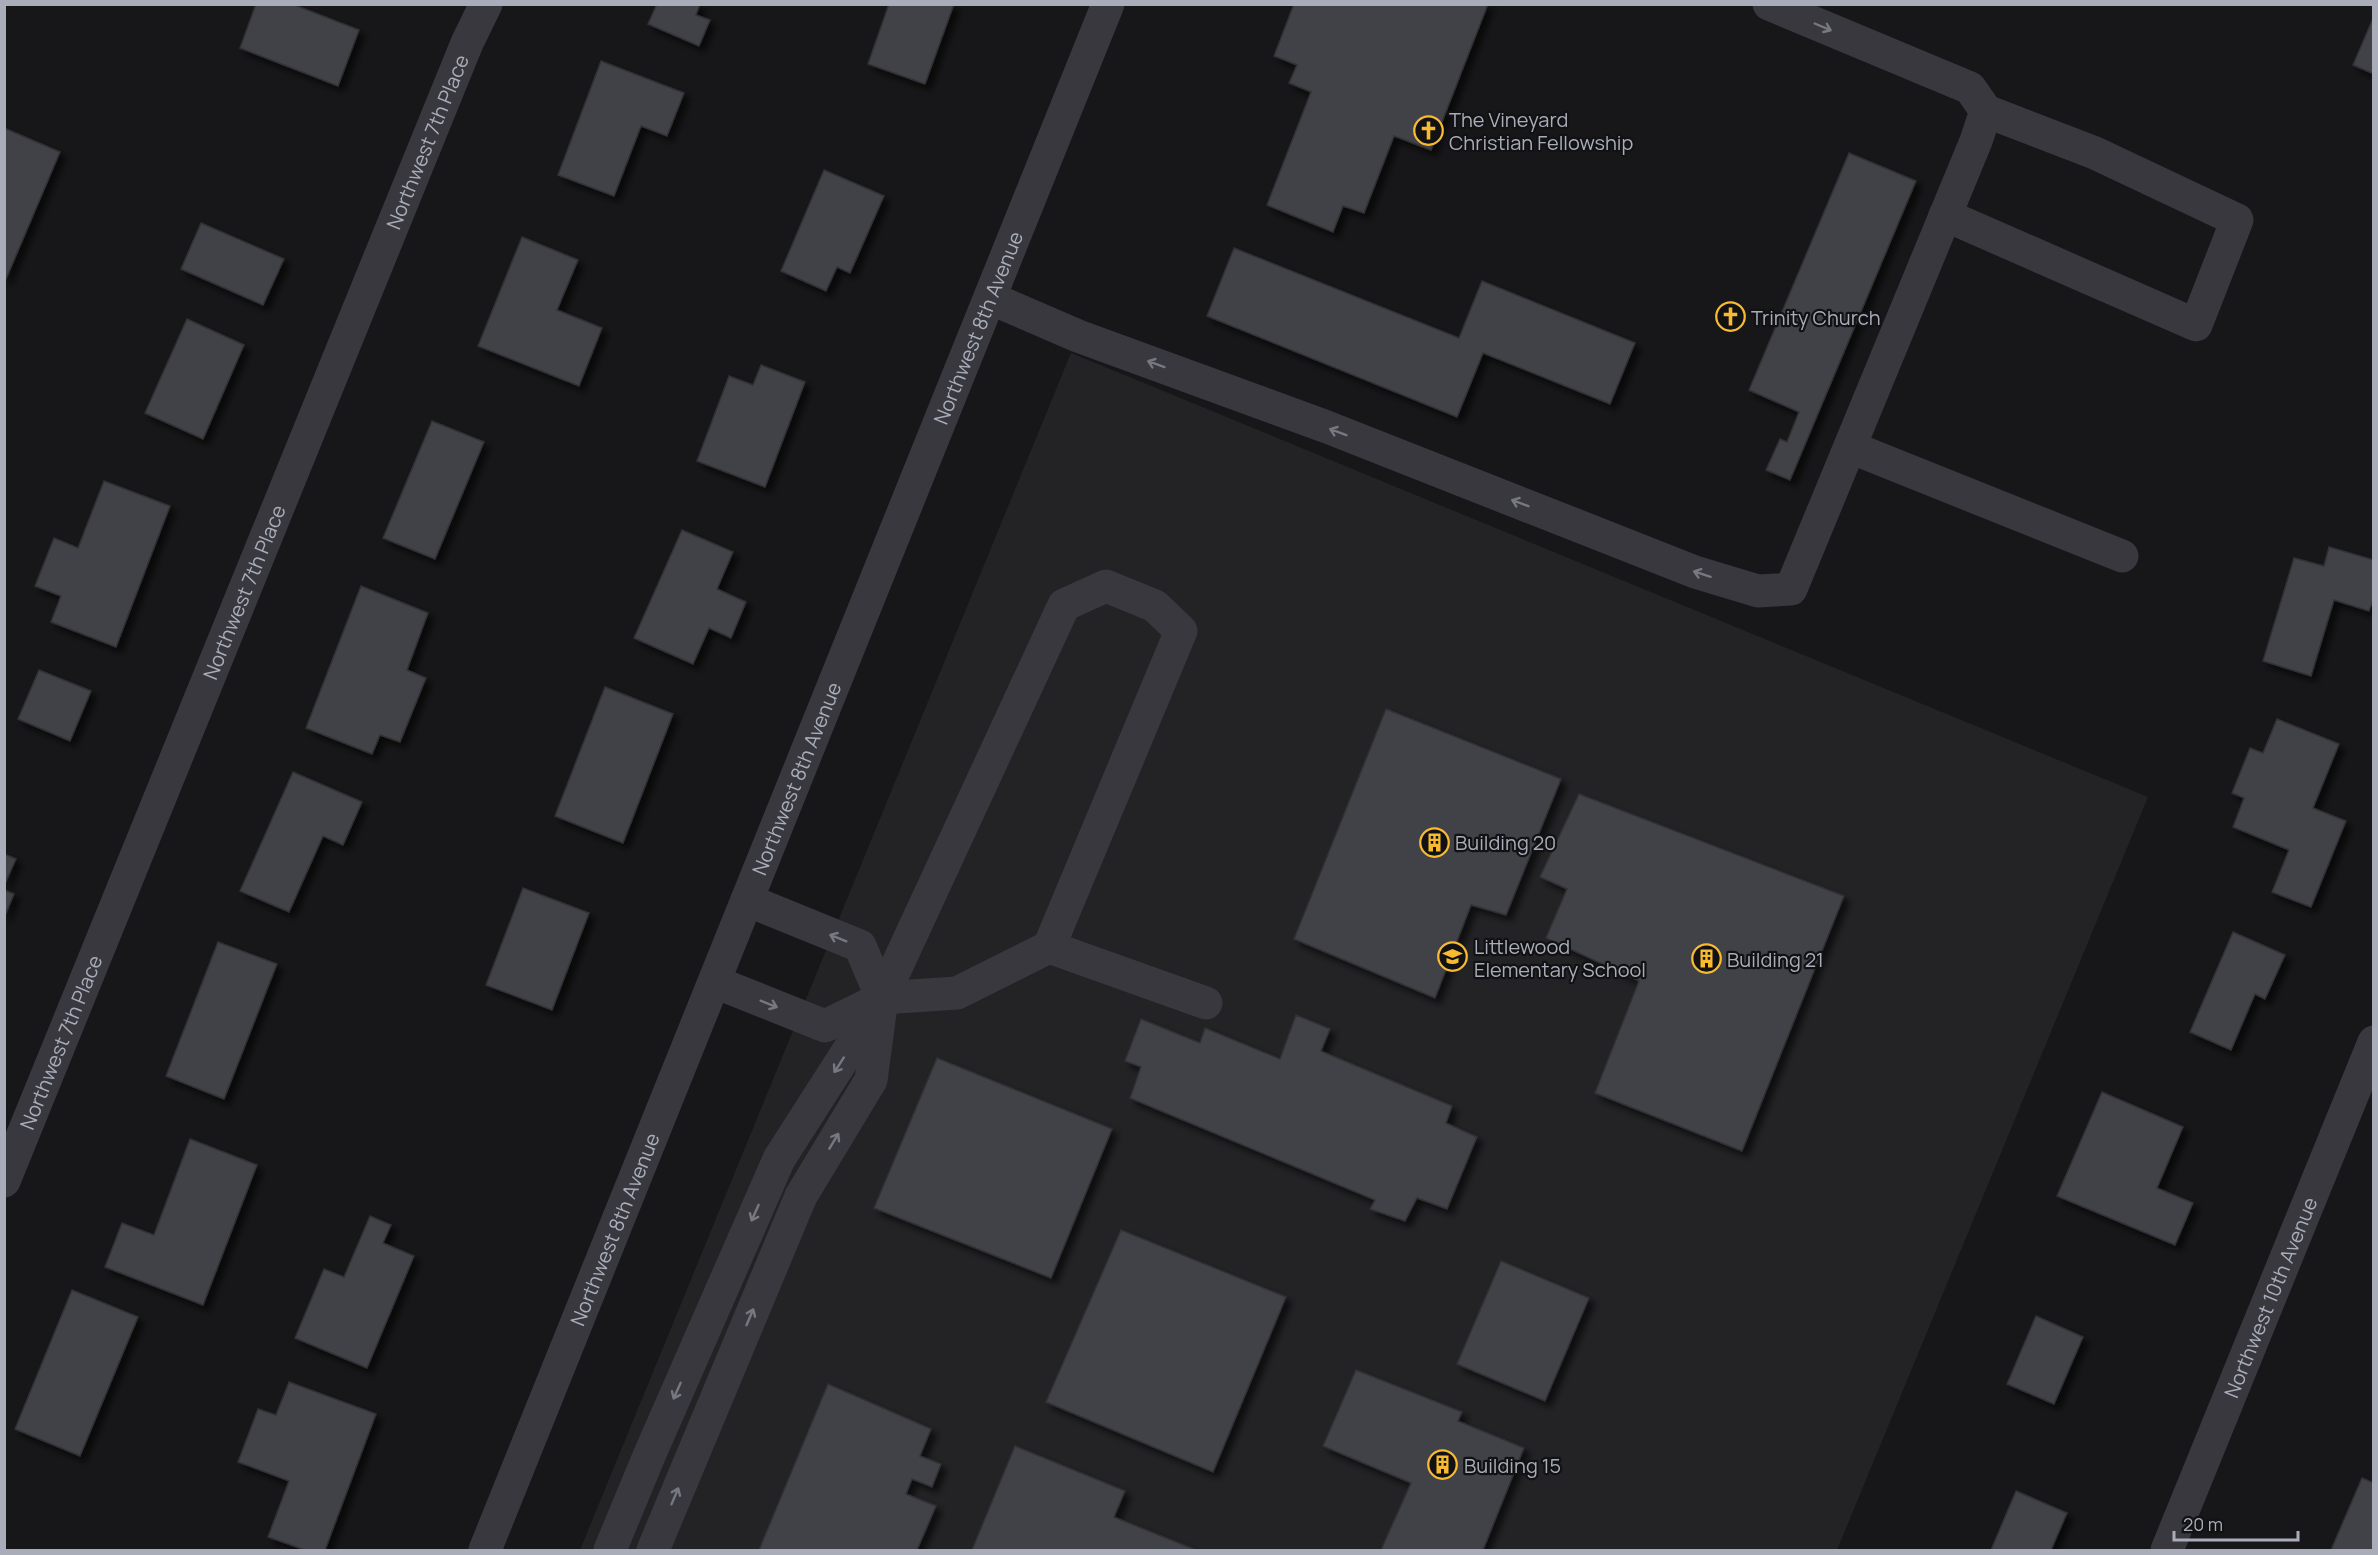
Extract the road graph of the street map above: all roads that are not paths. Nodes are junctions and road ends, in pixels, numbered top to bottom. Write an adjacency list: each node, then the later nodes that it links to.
1 (486, 4): 15 (street, Northwest 7th Place)
2 (1108, 4): 6 (street, Northwest 8th Avenue)
3 (1769, 4): 4 (street, one-way to 4)
4 (1978, 100): 5 (street); 5 (street)
5 (1945, 215): 7 (street)
6 (990, 298): 7 (street, one-way to 6); 9 (street, Northwest 8th Avenue)
7 (1850, 447): 8 (street)
8 (2122, 556)
9 (747, 900): 11 (street, Northwest 8th Avenue); 12 (street, one-way to 9)
10 (1049, 947): 12 (street); 12 (street); 13 (street)
11 (715, 982): 12 (street, one-way to 12); 16 (street, Northwest 8th Avenue)
12 (882, 998): 17 (street, one-way to 17); 18 (street, one-way to 12)
13 (1206, 1003)
14 (2373, 1042): 19 (street, Northwest 10th Avenue)
15 (4, 1181)
16 (485, 1551)
17 (610, 1551)
18 (653, 1551)
19 (2167, 1551)

